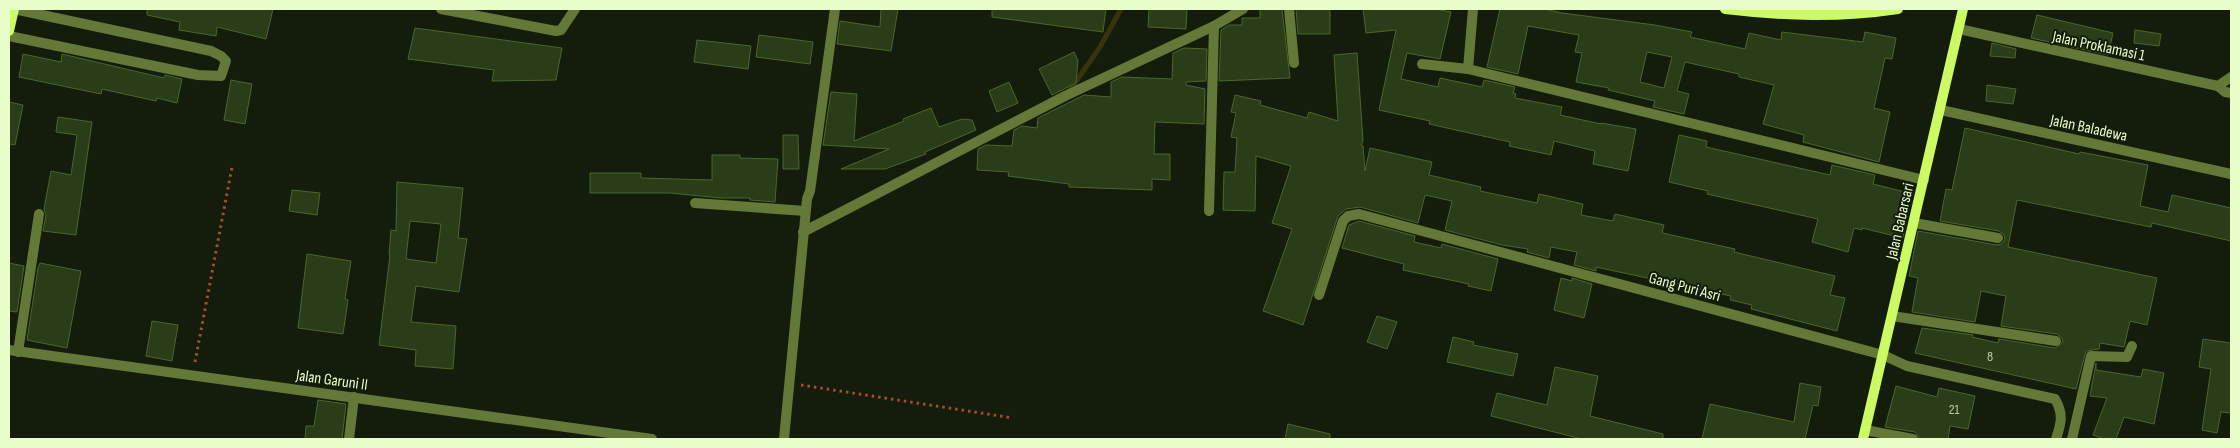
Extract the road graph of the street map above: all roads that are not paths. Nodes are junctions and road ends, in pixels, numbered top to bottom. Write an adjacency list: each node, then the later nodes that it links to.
1 (14, 9): 13 (street); 14 (street)
2 (442, 9): 3 (street)
3 (575, 9)
4 (835, 9): 25 (street)
5 (1243, 9): 11 (street)
6 (1289, 9): 15 (street)
7 (1473, 9): 17 (street)
8 (1726, 9): 9 (street)
9 (1898, 9)
10 (1963, 9): 12 (street, Jalan Babarsari)
11 (1214, 26): 26 (street); 29 (street)
12 (1959, 29): 19 (street, Jalan Proklamasi 1); 21 (street, Jalan Babarsari)
13 (9, 31)
14 (9, 36)
15 (1294, 63)
16 (1422, 64): 17 (street)
17 (1468, 69): 23 (street)
18 (2231, 77): 19 (street)
19 (2218, 86): 20 (street, Jalan Proklamasi 1)
20 (2231, 93)
21 (1941, 110): 22 (street, Jalan Baladewa); 23 (street, Jalan Babarsari)
22 (2231, 174)
23 (1924, 180): 28 (street, Jalan Babarsari)
24 (695, 203): 25 (street)
25 (805, 211): 29 (street)
26 (1209, 211)
27 (39, 214): 35 (street)
28 (1914, 223): 30 (street); 32 (street, Jalan Babarsari)
29 (803, 232): 41 (street)
30 (1998, 238)
31 (1319, 295): 36 (street, Gang Puri Asri)
32 (1892, 316): 33 (street); 36 (street, Jalan Babarsari)
33 (2056, 341)
34 (2132, 346): 44 (street)
35 (13, 351): 37 (street, Jalan Garuni II)
36 (1883, 355): 38 (street, Jalan Babarsari); 43 (street, Gang Puri Asri)
37 (354, 397): 39 (street); 40 (street, Jalan Garuni II)
38 (1864, 434): 42 (street)
39 (349, 439)
40 (652, 439)
41 (784, 439)
42 (1913, 439)
43 (2056, 439)
44 (2072, 439)

